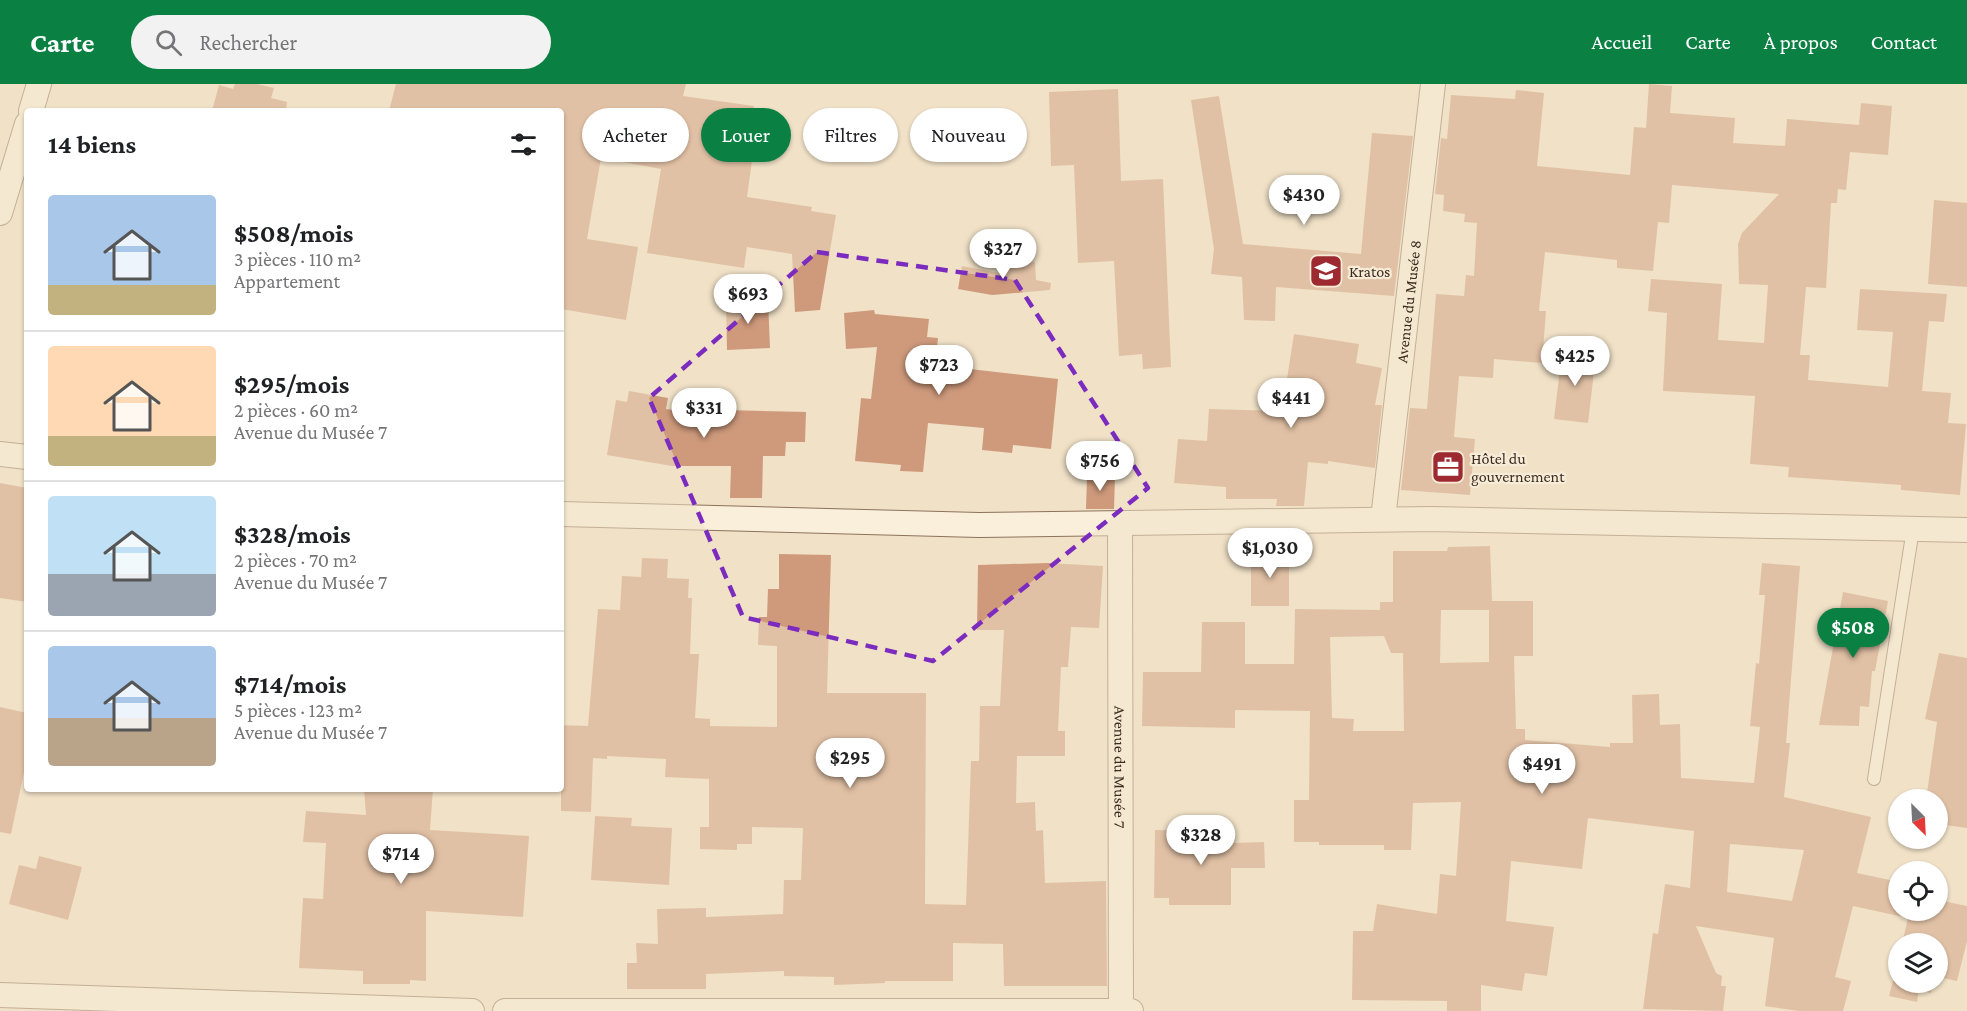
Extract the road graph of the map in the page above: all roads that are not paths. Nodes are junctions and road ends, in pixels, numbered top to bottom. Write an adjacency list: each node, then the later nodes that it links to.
1 (39, 84): 3 (street)
2 (1433, 84): 9 (street, Avenue du Musée 8)
3 (32, 108)
4 (24, 134): 5 (street)
5 (0, 213)
6 (0, 454): 7 (street)
7 (24, 458)
8 (564, 514): 10 (street)
9 (1383, 519): 10 (street); 11 (street)
10 (1120, 524): 17 (street, Avenue du Musée 7)
11 (1913, 529): 12 (street); 13 (lane)
12 (1967, 530)
13 (1874, 779)
14 (0, 995): 15 (street)
15 (471, 1011)
16 (505, 1011): 17 (street)
17 (1121, 1011): 18 (street)
18 (1131, 1011)

